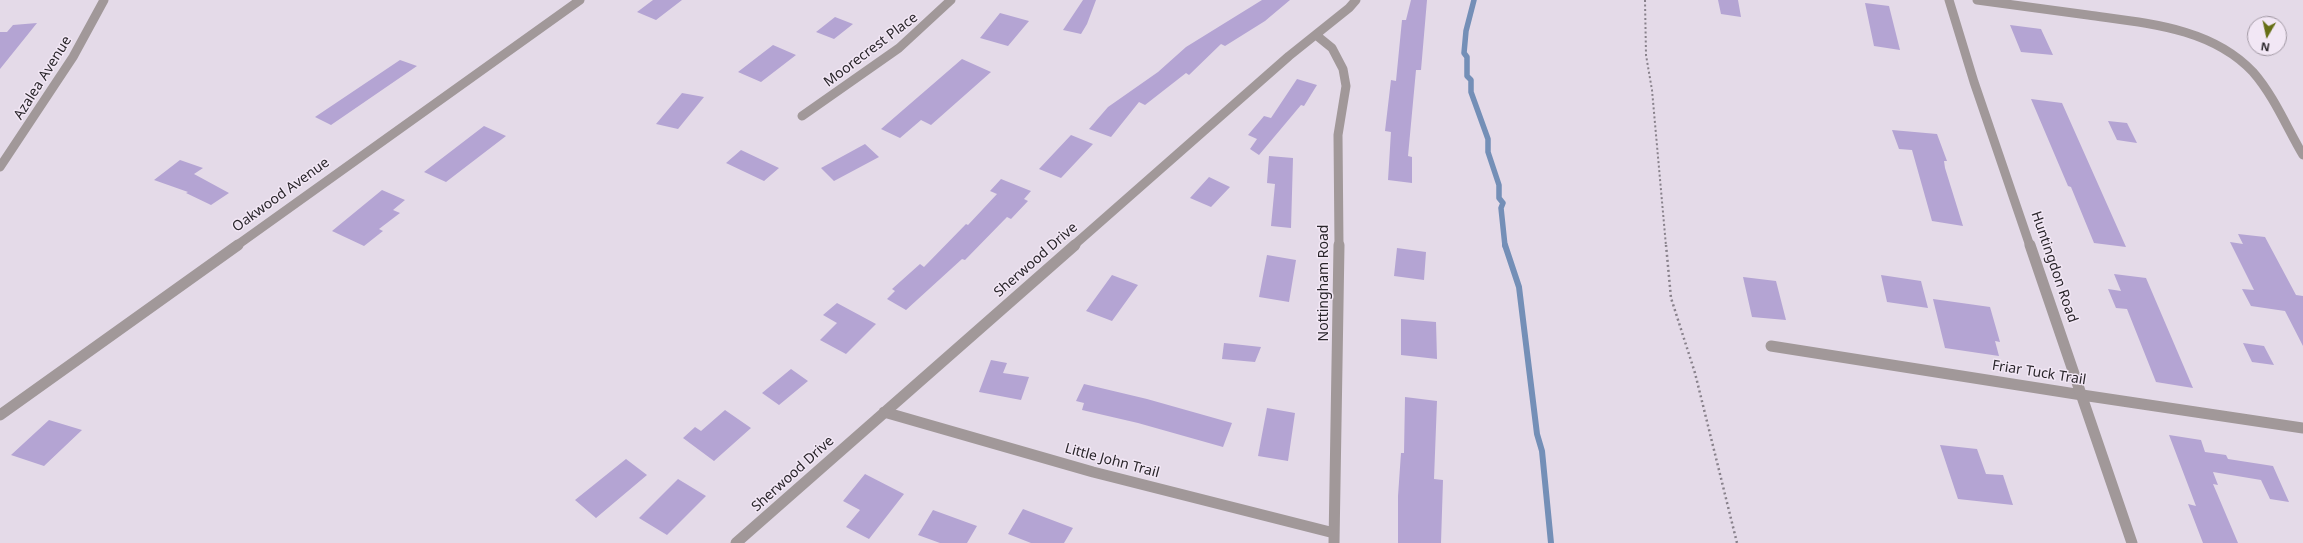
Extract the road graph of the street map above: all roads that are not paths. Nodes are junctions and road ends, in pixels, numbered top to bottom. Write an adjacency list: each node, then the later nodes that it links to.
1 (104, 0): 10 (street, Azalea Avenue)
2 (580, 0): 14 (street, Oakwood Avenue)
3 (951, 0): 8 (street, Moorecrest Place)
4 (1356, 0): 7 (street, Sherwood Drive)
5 (1950, 0): 12 (street, Huntingdon Road)
6 (1977, 0): 9 (street)
7 (1316, 35): 13 (street, Sherwood Drive); 16 (street, Nottingham Road)
8 (802, 116)
9 (2303, 155)
10 (0, 167)
11 (1771, 346): 12 (street, Friar Tuck Trail)
12 (2082, 395): 15 (street, Friar Tuck Trail); 18 (street, Huntingdon Road)
13 (884, 412): 16 (street, Little John Trail); 17 (street, Sherwood Drive)
14 (0, 415)
15 (2303, 428)
16 (1334, 538)
17 (736, 543)
18 (2132, 543)

